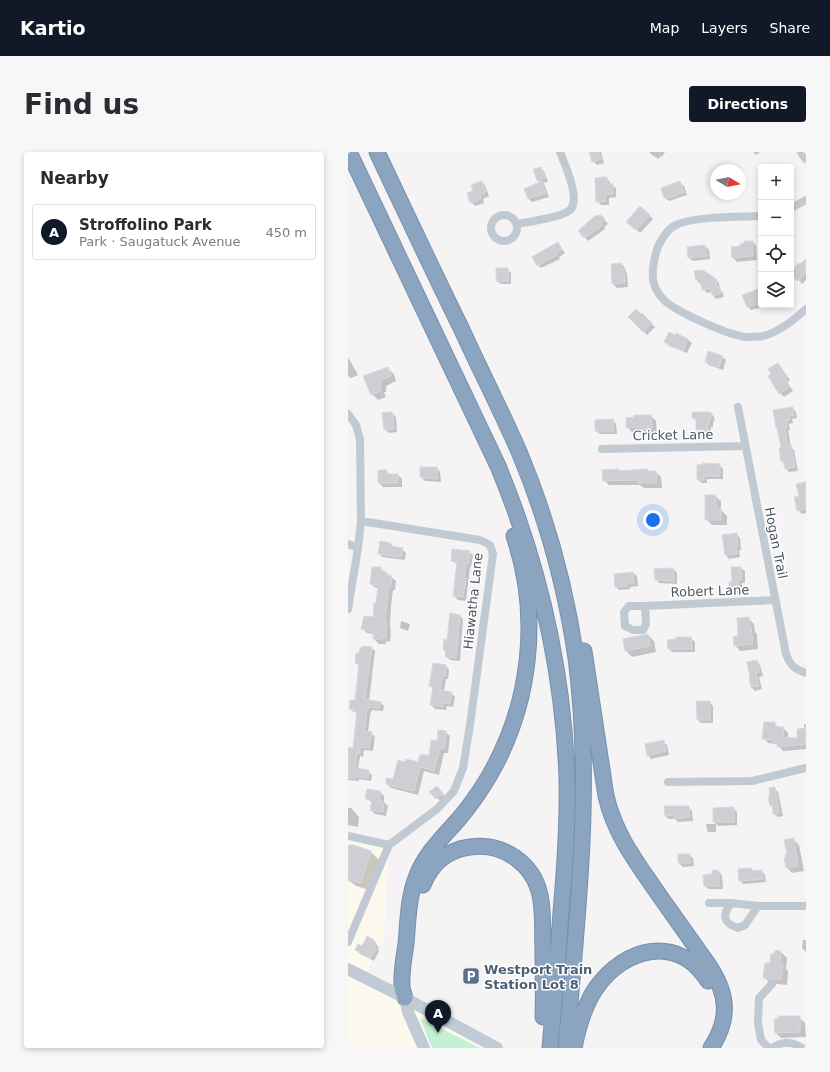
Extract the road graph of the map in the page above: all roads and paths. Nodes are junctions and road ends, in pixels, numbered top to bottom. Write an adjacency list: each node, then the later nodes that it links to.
1 (349, 152): 13 (highway)
2 (376, 152): 17 (highway)
3 (560, 152): 9 (street)
4 (802, 152): 5 (street)
5 (806, 158)
6 (806, 200): 7 (street)
7 (794, 206)
8 (758, 216): 10 (street)
9 (517, 224)
10 (806, 309)
11 (738, 407): 14 (street, Hogan Trail)
12 (348, 414): 16 (street)
13 (486, 439): 35 (highway); 39 (highway)
14 (745, 446): 15 (street, Cricket Lane); 20 (street, Hogan Trail)
15 (602, 449)
16 (361, 521): 19 (street); 27 (street, Hiawatha Lane)
17 (550, 540): 40 (highway); 43 (highway)
18 (348, 544): 19 (street)
19 (358, 548): 22 (street)
20 (775, 600): 21 (street, Robert Lane); 23 (street, Hogan Trail)
21 (646, 606)
22 (348, 609)
23 (806, 673)
24 (806, 768): 25 (street)
25 (668, 782)
26 (348, 836): 27 (street)
27 (389, 845): 32 (street)
28 (709, 903): 29 (street)
29 (731, 903): 30 (street); 30 (street)
30 (758, 906): 31 (street)
31 (806, 906)
32 (348, 942)
33 (348, 969): 35 (main road)
34 (772, 984): 44 (street)
35 (405, 998): 36 (main road); 37 (main road); 38 (highway)
36 (493, 1047)
37 (424, 1048)
38 (541, 1048)
39 (550, 1048)
40 (566, 1048)
41 (574, 1048): 42 (highway)
42 (702, 1048)
43 (712, 1048)
44 (769, 1048)
45 (772, 1048): 46 (street)
46 (802, 1048)

